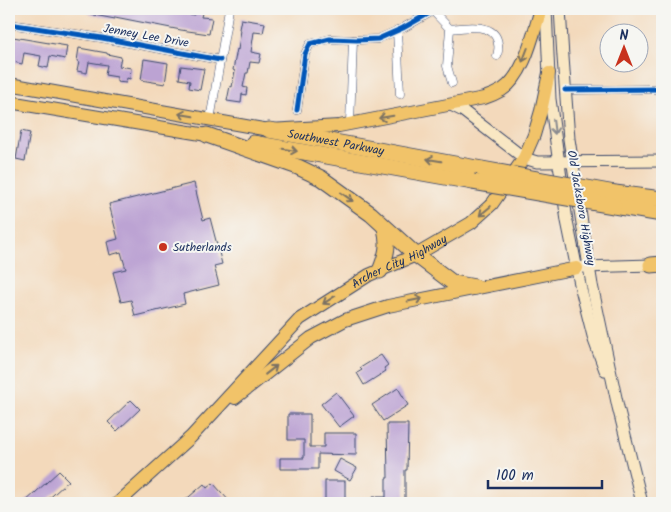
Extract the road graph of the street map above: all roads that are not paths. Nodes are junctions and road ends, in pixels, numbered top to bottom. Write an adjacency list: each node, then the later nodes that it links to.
1 (229, 9): 11 (street)
2 (541, 9): 20 (main road, one-way to 20)
3 (546, 9): 12 (main road, Old Jacksboro Highway)
4 (560, 9): 16 (main road, Old Jacksboro Highway)
5 (434, 10): 7 (street); 8 (street)
6 (9, 24): 11 (street, Jenney Lee Drive)
7 (450, 28): 10 (street); 13 (street)
8 (397, 30): 9 (street); 17 (street)
9 (353, 40): 21 (street); 24 (street)
10 (497, 56)
11 (220, 60): 23 (street)
12 (549, 73): 27 (main road, Archer City Highway); 28 (main road, Old Jacksboro Highway, one-way to 28)
13 (452, 83)
14 (9, 84): 19 (main road, Southwest Parkway)
15 (662, 89): 16 (street)
16 (565, 90): 29 (main road, Old Jacksboro Highway)
17 (400, 94)
18 (9, 102): 22 (main road, Southwest Parkway)
19 (109, 102): 22 (main road); 23 (main road, Southwest Parkway, one-way to 19)
20 (451, 105): 24 (main road, one-way to 24); 27 (main road)
21 (297, 110)
22 (106, 118): 26 (main road, Southwest Parkway)
23 (210, 120): 25 (main road, Southwest Parkway)
24 (350, 123): 25 (main road)
25 (268, 130): 32 (highway, Southwest Parkway, one-way to 25, bridge)
26 (207, 135): 32 (highway, Southwest Parkway, one-way to 32, bridge); 34 (highway, one-way to 34)
27 (524, 158): 28 (main road); 35 (main road, Archer City Highway, one-way to 35)
28 (558, 161): 29 (main road); 37 (main road, Old Jacksboro Highway)
29 (573, 161): 30 (main road); 37 (main road, Old Jacksboro Highway)
30 (662, 161)
31 (662, 198): 32 (highway, Southwest Parkway)
32 (614, 200): 33 (highway, Southwest Parkway)
33 (662, 214)
34 (386, 228): 35 (highway); 38 (highway)
35 (416, 256): 38 (main road, Archer City Highway); 39 (highway)
36 (657, 265): 37 (main road)
37 (583, 267): 39 (main road, Archer City Highway); 42 (main road, Old Jacksboro Highway)
38 (380, 271): 40 (main road, Archer City Highway, one-way to 40)
39 (475, 288): 40 (main road, Archer City Highway, one-way to 39)
40 (205, 421): 41 (main road, Archer City Highway)
41 (118, 503)
42 (642, 503)

